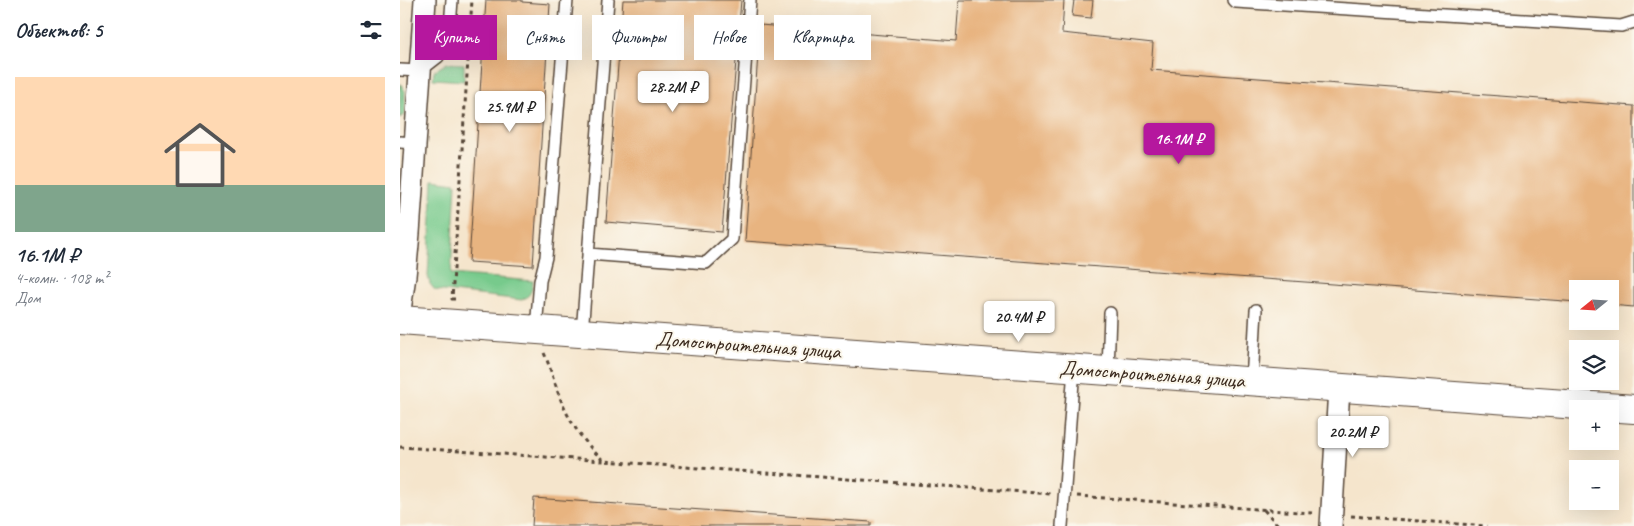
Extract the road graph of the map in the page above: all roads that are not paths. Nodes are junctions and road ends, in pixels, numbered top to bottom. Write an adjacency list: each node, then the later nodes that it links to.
1 (425, 0): 8 (street)
2 (452, 0): 8 (lane)
3 (567, 0): 16 (lane)
4 (608, 0): 10 (lane)
5 (750, 0): 10 (lane)
6 (1234, 0): 7 (lane)
7 (1634, 22)
8 (410, 70): 9 (street)
9 (407, 143): 11 (street)
10 (588, 254): 15 (lane)
11 (400, 310)
12 (1256, 310): 19 (lane)
13 (1110, 312): 18 (lane)
14 (400, 320): 16 (street, Домостроительная улица)
15 (582, 333): 16 (street, Домостроительная улица); 17 (street, Домостроительная улица)
16 (539, 340)
17 (1074, 369): 18 (street, Домостроительная улица); 23 (lane)
18 (1108, 371): 19 (street, Домостроительная улица)
19 (1252, 382): 20 (street, Домостроительная улица)
20 (1339, 388): 21 (street, Домостроительная улица); 22 (street)
21 (1634, 409)
22 (1331, 520)
23 (1062, 526)

